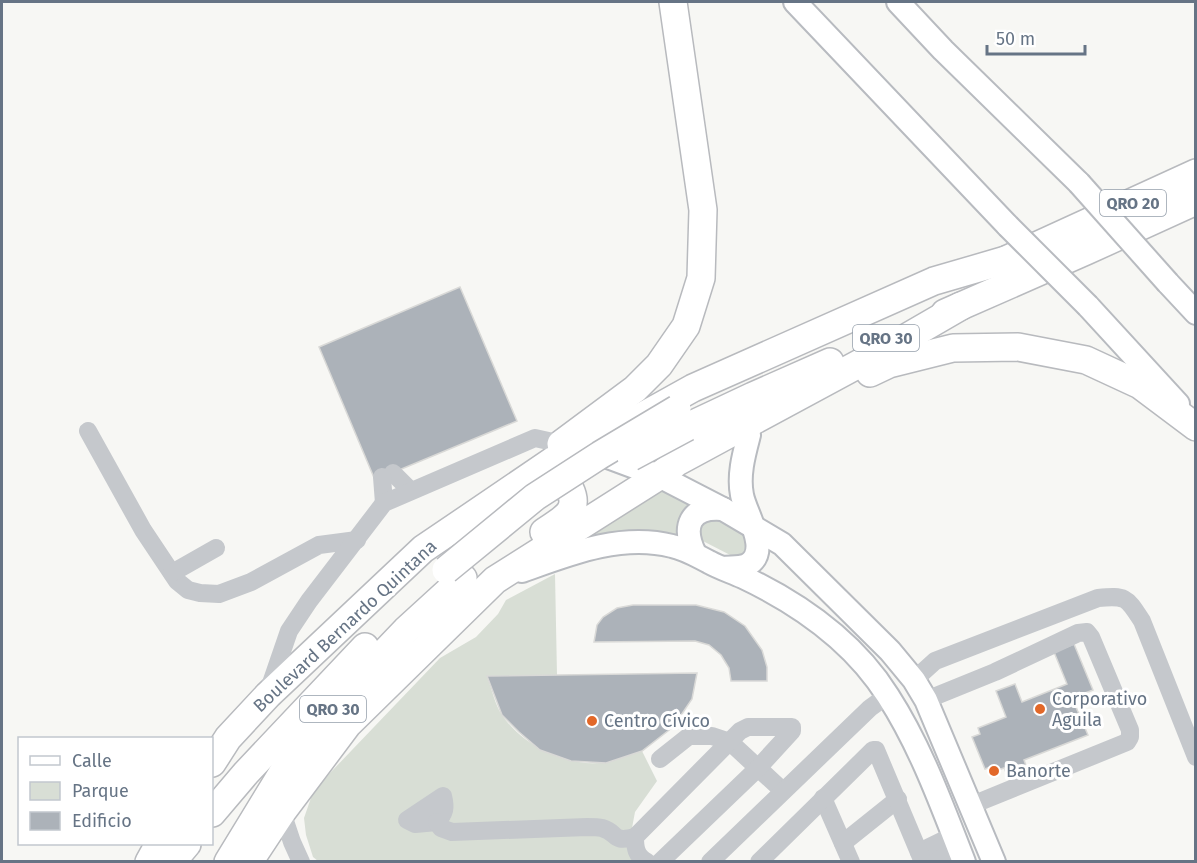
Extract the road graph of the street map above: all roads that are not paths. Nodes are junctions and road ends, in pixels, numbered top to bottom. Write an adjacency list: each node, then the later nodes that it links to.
1 (674, 2): 14 (highway)
2 (795, 2): 11 (main road, bridge)
3 (898, 2): 9 (main road, bridge)
4 (1196, 173): 6 (highway, QRO 20)
5 (1196, 201): 6 (highway, QRO 20)
6 (1078, 242): 7 (highway, QRO 30); 8 (highway, QRO 30)
7 (1006, 260): 10 (highway, QRO 30); 14 (highway)
8 (961, 306): 10 (highway, QRO 30); 15 (highway)
9 (1196, 313)
10 (682, 418): 26 (highway, QRO 30, bridge)
11 (1196, 425): 13 (highway)
12 (88, 431): 25 (street)
13 (749, 435): 15 (highway); 20 (main road)
14 (567, 451): 15 (main road); 16 (street); 17 (highway, Boulevard Bernardo Quintana / QRO 30)
15 (659, 476): 19 (main road); 27 (highway, QRO 30)
16 (410, 490): 18 (street); 18 (street)
17 (501, 495): 29 (highway, Boulevard Bernardo Quintana / QRO 30); 32 (highway)
18 (384, 503): 21 (street)
19 (723, 509): 20 (main road); 23 (main road)
20 (753, 526): 24 (main road); 28 (main road)
21 (357, 540): 25 (street); 29 (street)
22 (216, 548): 25 (street)
23 (696, 554): 24 (main road); 27 (main road)
24 (723, 568): 30 (main road)
25 (172, 573)
26 (454, 574): 42 (highway, QRO 30); 53 (highway, QRO 30)
27 (495, 580): 32 (highway, QRO 30)
28 (914, 680): 31 (main road); 34 (street)
29 (267, 695): 36 (highway, Boulevard Bernardo Quintana / QRO 30)
30 (888, 695): 38 (street); 49 (main road)
31 (926, 700): 41 (main road); 41 (street)
32 (348, 724): 43 (highway, QRO 30)
33 (721, 743): 35 (street); 37 (street); 37 (street); 45 (street)
34 (1196, 757)
35 (660, 759)
36 (213, 761)
37 (753, 772): 38 (street); 57 (street)
38 (778, 795): 58 (street)
39 (823, 798): 40 (street); 46 (street); 59 (street)
40 (898, 800): 46 (street); 50 (street)
41 (972, 806): 61 (main road)
42 (213, 812)
43 (282, 812): 54 (highway, QRO 30); 55 (street)
44 (437, 822): 45 (street)
45 (635, 837): 56 (street)
46 (843, 843): 60 (street)
47 (158, 845): 51 (highway)
48 (185, 845): 52 (highway)
49 (959, 848): 50 (street)
50 (926, 858)
51 (149, 861)
52 (172, 861)
53 (228, 861)
54 (249, 861)
55 (301, 861)
56 (647, 861)
57 (660, 861)
58 (710, 861)
59 (759, 861)
60 (851, 861)
61 (994, 861)

